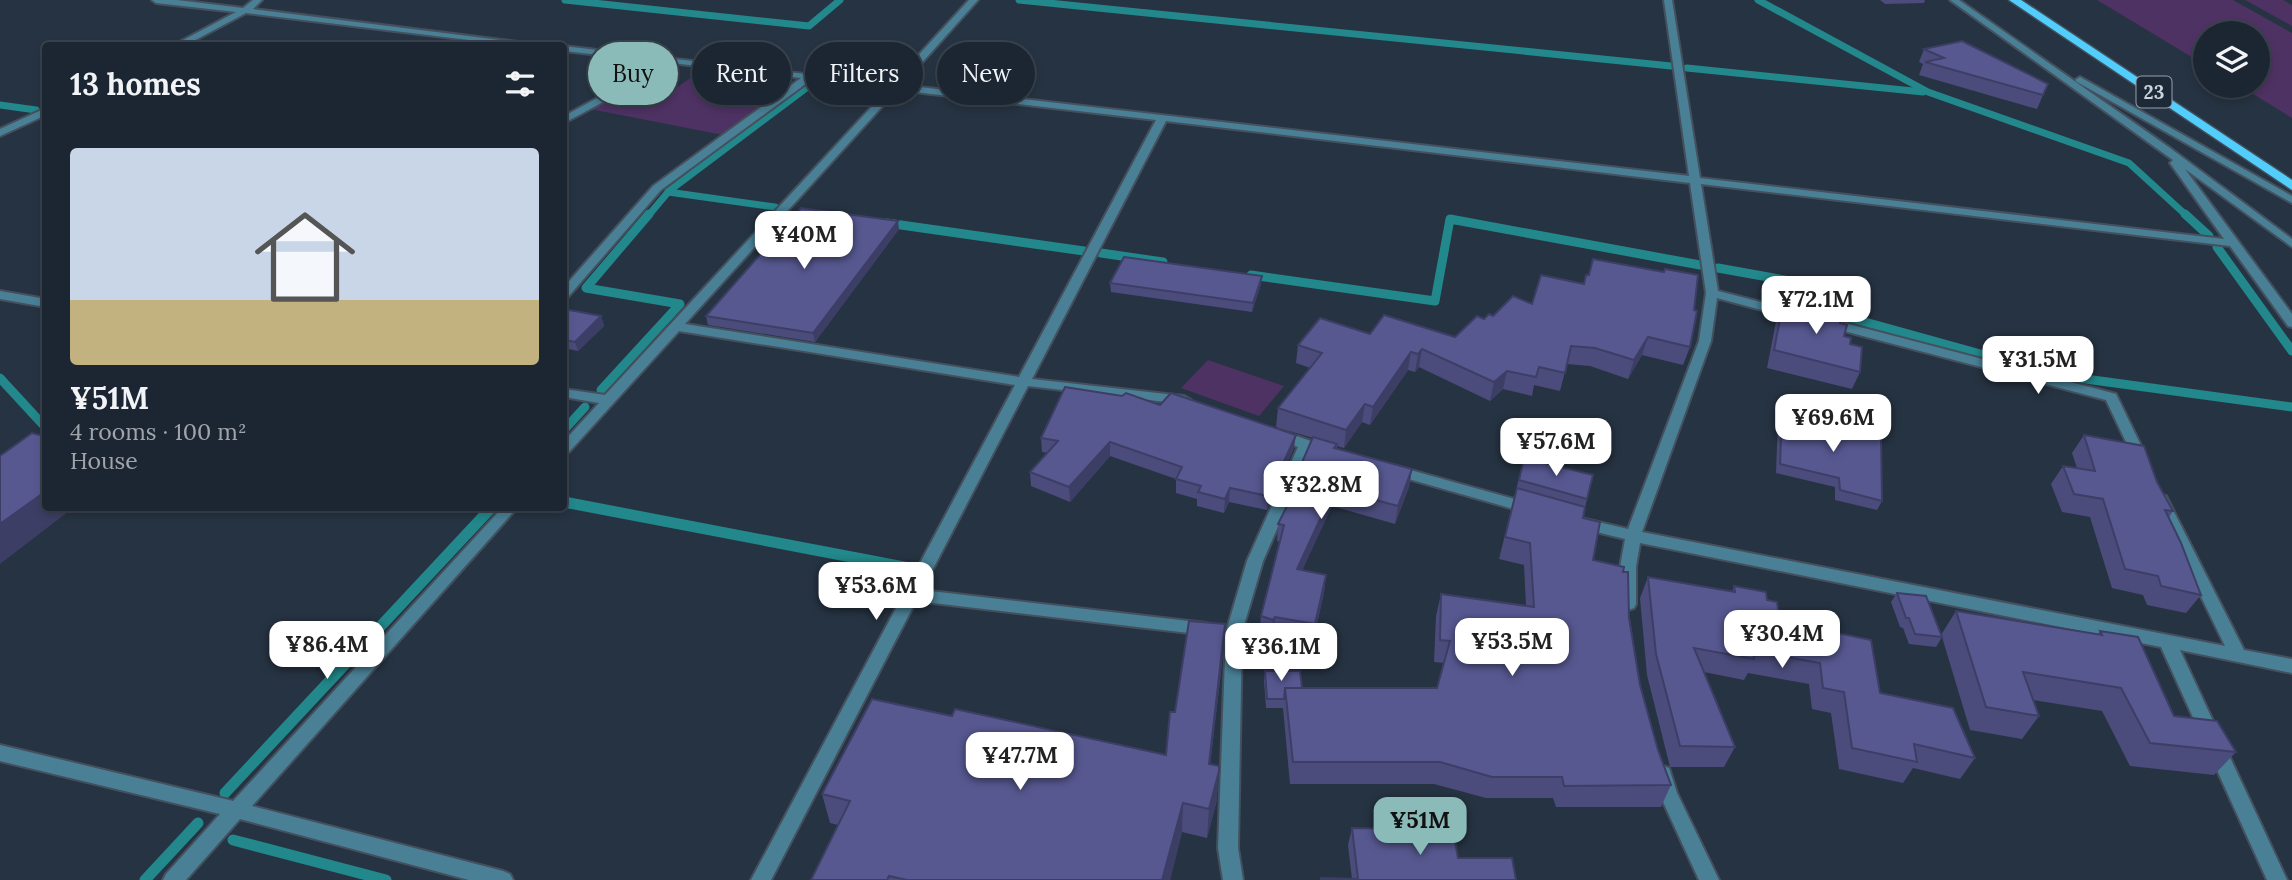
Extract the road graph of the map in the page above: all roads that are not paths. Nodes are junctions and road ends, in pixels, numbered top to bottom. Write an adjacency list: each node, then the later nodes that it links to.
1 (156, 0): 8 (street)
2 (258, 0): 8 (street)
3 (974, 0): 14 (street)
4 (1668, 0): 28 (street)
5 (1954, 0): 13 (street)
6 (1968, 0): 13 (street)
7 (2014, 0): 29 (main road, 23)
8 (246, 10): 9 (street); 10 (street)
9 (184, 42)
10 (512, 42)
11 (567, 48): 12 (street)
12 (588, 51)
13 (2023, 51): 27 (street); 30 (street)
14 (923, 56)
15 (678, 61): 16 (street)
16 (805, 75)
17 (805, 80): 33 (street)
18 (923, 89): 24 (street)
19 (592, 105): 23 (street)
20 (879, 105): 38 (street)
21 (567, 112): 23 (street)
22 (42, 113): 26 (street)
23 (576, 114): 25 (street)
24 (1163, 117): 28 (street); 39 (street)
25 (567, 118)
26 (0, 134)
27 (2166, 150): 31 (street); 32 (street)
28 (1693, 180): 31 (street); 34 (street)
29 (2292, 186)
30 (2292, 200)
31 (2233, 243): 37 (street)
32 (2292, 244)
33 (567, 291)
34 (1712, 293): 51 (street); 56 (street)
35 (0, 295): 36 (street)
36 (42, 302)
37 (2292, 323)
38 (677, 327): 39 (street); 41 (street)
39 (1025, 382): 42 (street); 52 (street)
40 (567, 393): 41 (street)
41 (608, 400): 45 (street)
42 (1192, 402)
43 (1268, 431): 44 (street)
44 (1306, 445): 46 (street); 54 (street)
45 (567, 446)
46 (1347, 457)
47 (1387, 468): 49 (street)
48 (507, 511): 60 (street)
49 (1547, 514)
50 (1572, 520): 51 (street)
51 (1633, 536): 53 (street); 55 (street)
52 (912, 595): 54 (street); 63 (street)
53 (1629, 627)
54 (1234, 632): 64 (street)
55 (2167, 641): 56 (street); 66 (street)
56 (2238, 655): 57 (street)
57 (2292, 666)
58 (0, 753): 60 (street)
59 (1657, 755): 65 (street)
60 (236, 810): 61 (street); 62 (street)
61 (173, 880)
62 (503, 880)
63 (761, 880)
64 (1233, 880)
65 (1709, 880)
66 (2277, 880)

